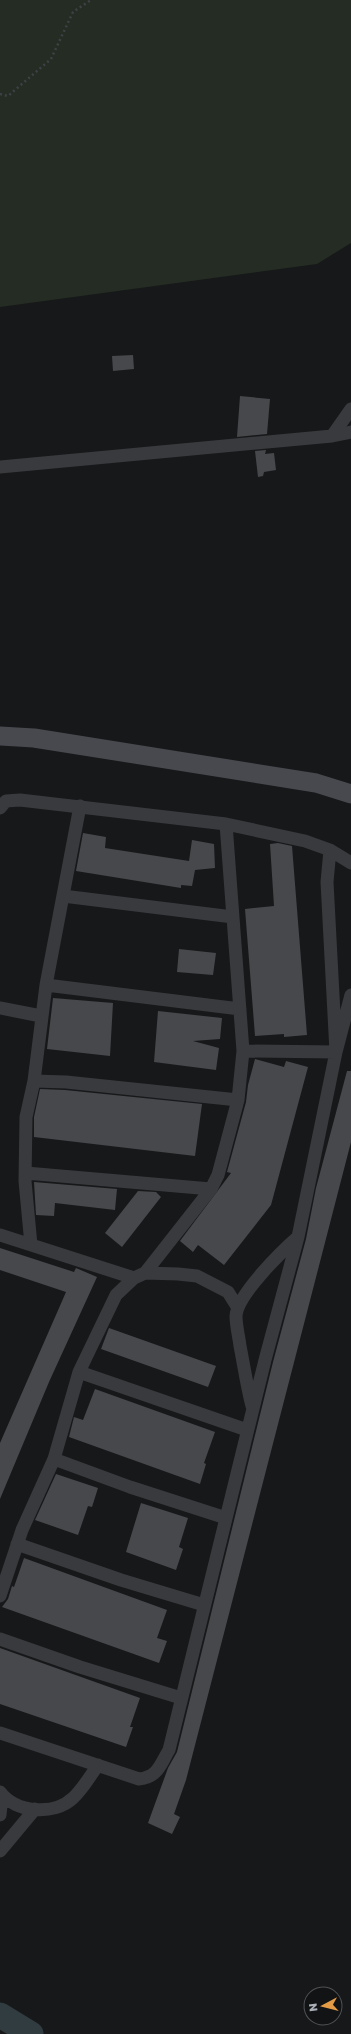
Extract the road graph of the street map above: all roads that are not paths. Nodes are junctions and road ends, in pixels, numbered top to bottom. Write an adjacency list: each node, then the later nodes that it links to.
1 (351, 409): 3 (street)
2 (351, 432): 3 (street)
3 (332, 436): 4 (street)
4 (0, 467)
5 (0, 736): 6 (street)
6 (351, 794)
7 (80, 806): 8 (street); 9 (street); 12 (street)
8 (0, 808)
9 (226, 824): 10 (street); 13 (street)
10 (330, 850): 11 (street); 20 (street)
11 (351, 863)
12 (63, 896): 13 (street); 14 (street)
13 (234, 917): 17 (street)
14 (46, 985): 17 (street); 18 (street)
15 (351, 995): 20 (street)
16 (0, 1008): 18 (street)
17 (240, 1009): 19 (street)
18 (41, 1016): 21 (street)
19 (243, 1051): 20 (street); 22 (street)
20 (336, 1052): 26 (street)
21 (34, 1081): 22 (street); 23 (street)
22 (238, 1100): 24 (street)
23 (26, 1173): 24 (street); 27 (street)
24 (211, 1189): 28 (street)
25 (0, 1235): 27 (street)
26 (298, 1237): 29 (street); 31 (street)
27 (30, 1245): 28 (street)
28 (140, 1275): 29 (street); 30 (street)
29 (238, 1308): 31 (street)
30 (79, 1372): 32 (street); 33 (street)
31 (253, 1408): 32 (street)
32 (247, 1430): 34 (street)
33 (54, 1459): 34 (street); 35 (street)
34 (226, 1518): 37 (street)
35 (17, 1544): 36 (street); 37 (street)
36 (0, 1596)
37 (204, 1605): 39 (street)
38 (0, 1639): 39 (street)
39 (181, 1698): 41 (street)
40 (0, 1733): 41 (street)
41 (98, 1765): 43 (street)
42 (1, 1793): 43 (street); 44 (street)
43 (34, 1809): 45 (street)
44 (0, 1814)
45 (0, 1851)

